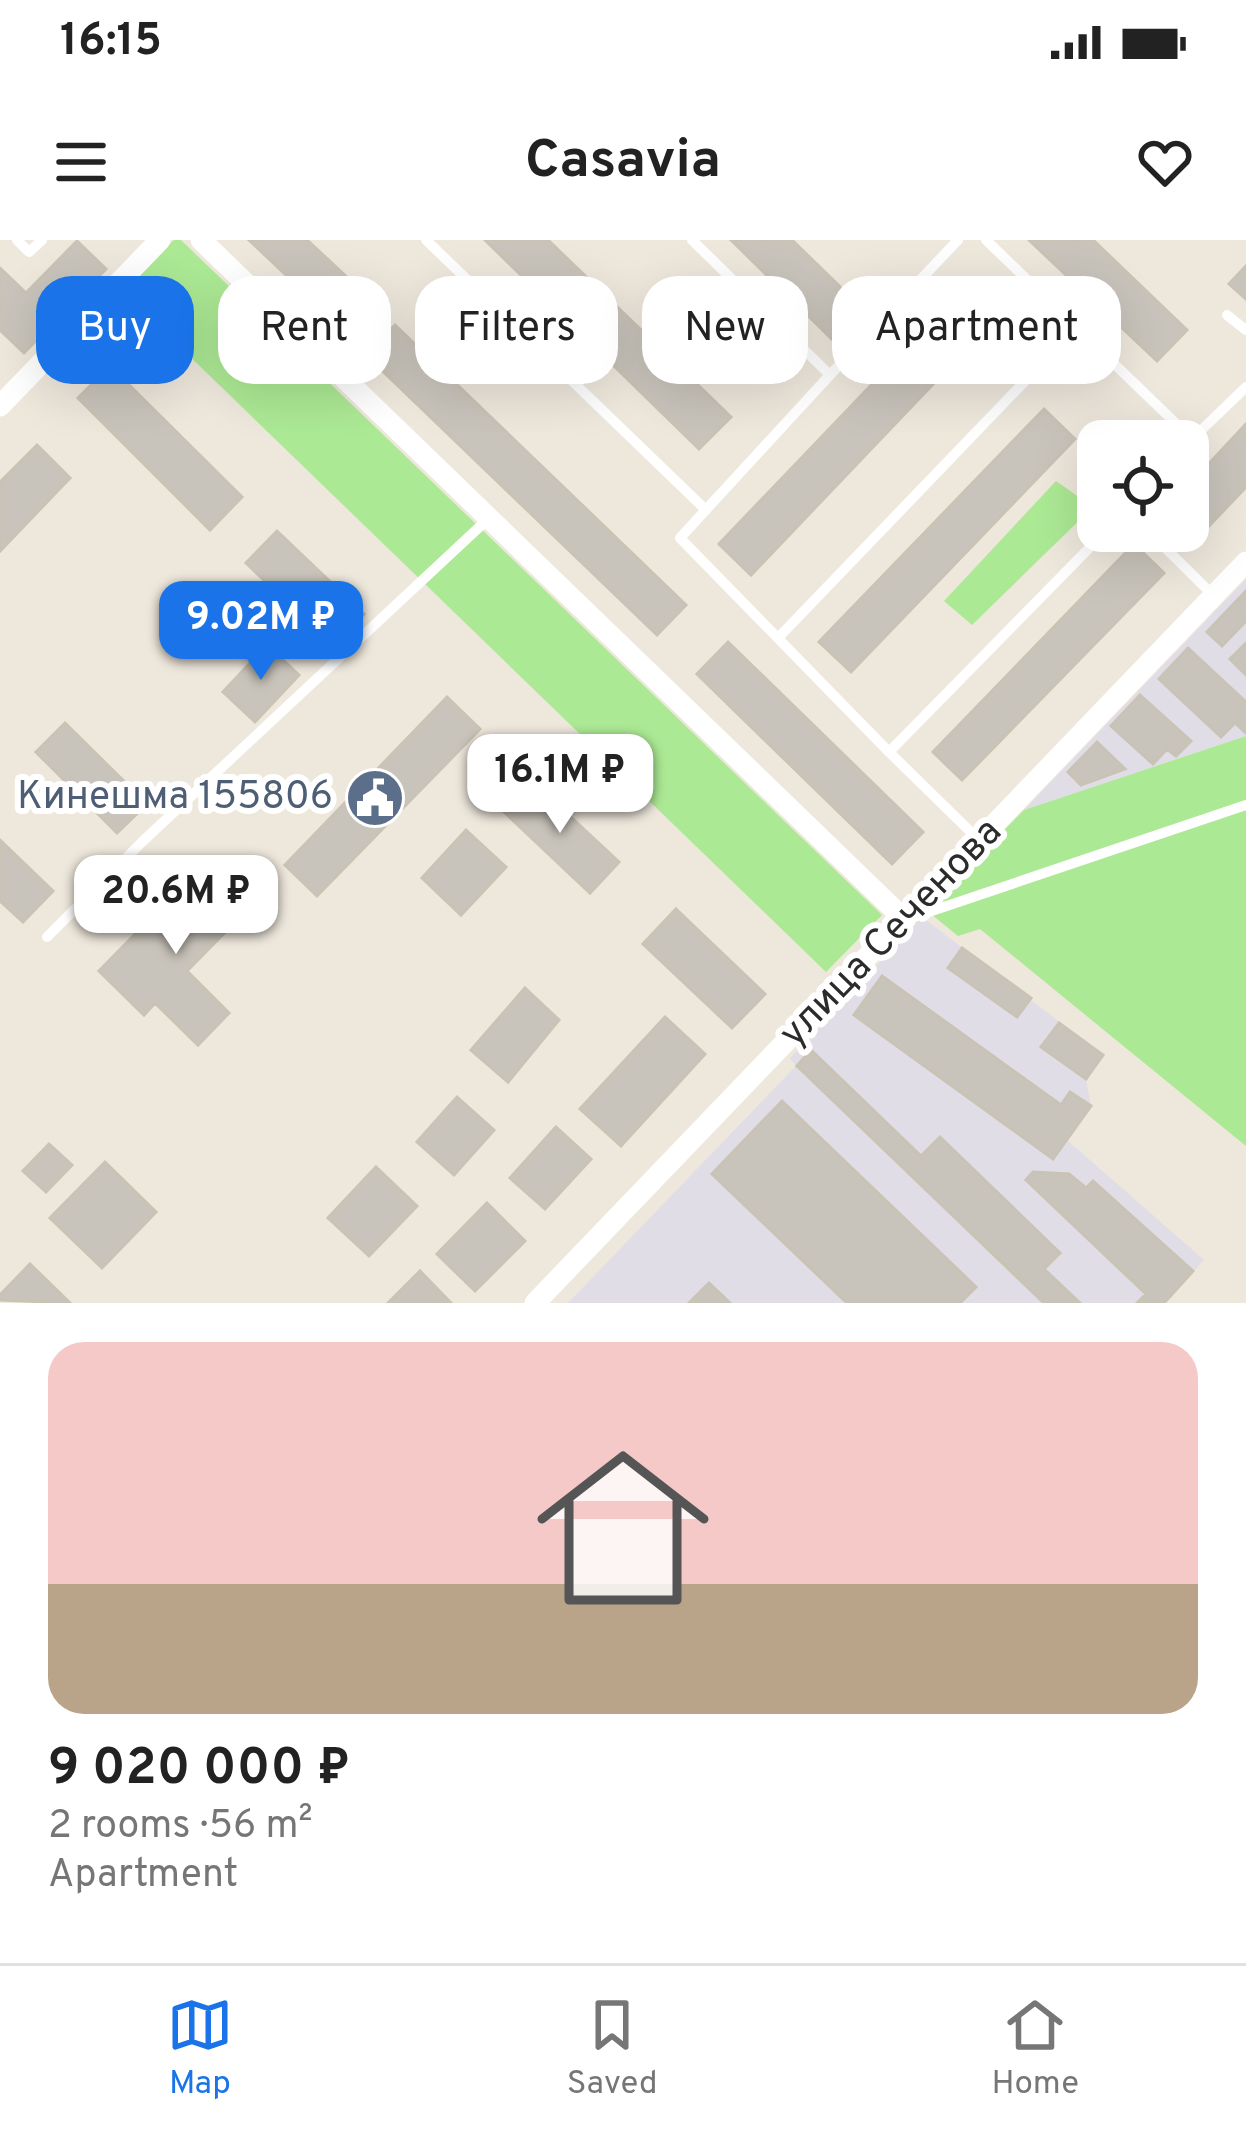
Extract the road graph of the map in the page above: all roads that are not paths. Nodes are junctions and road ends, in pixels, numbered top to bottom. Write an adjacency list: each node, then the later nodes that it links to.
1 (17, 240): 2 (lane)
2 (42, 240)
3 (160, 240): 16 (street)
4 (201, 240): 20 (street)
5 (426, 240): 19 (lane)
6 (692, 240): 13 (lane)
7 (958, 240): 13 (lane)
8 (986, 240): 9 (lane)
9 (1025, 276)
10 (1228, 315): 11 (lane)
11 (1246, 330)
12 (1121, 371): 17 (lane)
13 (830, 375): 19 (lane)
14 (1022, 384): 25 (lane)
15 (1246, 387): 18 (lane)
16 (0, 406)
17 (1169, 420)
18 (1209, 423)
19 (706, 510): 25 (lane)
20 (489, 518): 29 (street); 30 (lane)
21 (1085, 552): 26 (lane)
22 (1169, 552): 24 (lane)
23 (1246, 562): 24 (street, улица Сеченова)
24 (1214, 596): 28 (street, улица Сеченова)
25 (778, 638): 26 (lane)
26 (889, 752): 28 (lane)
27 (1246, 805): 29 (lane)
28 (980, 842): 29 (street, улица Сеченова)
29 (905, 920): 31 (street, улица Сеченова)
30 (47, 937)
31 (536, 1303)

